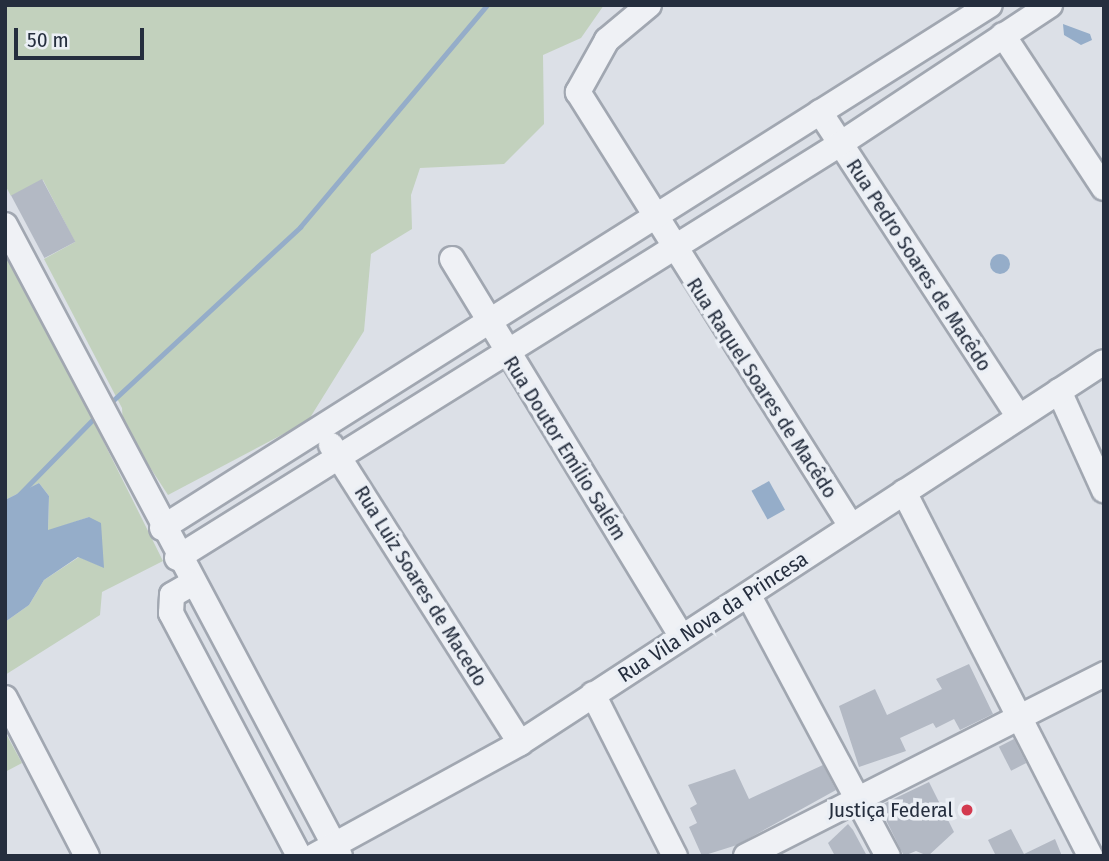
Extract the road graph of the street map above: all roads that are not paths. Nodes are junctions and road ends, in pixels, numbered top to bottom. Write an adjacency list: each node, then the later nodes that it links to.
1 (649, 5): 8 (street, Rua Raquel Soares de Macêdo)
2 (990, 5): 5 (street)
3 (1050, 5): 4 (street)
4 (1003, 35): 6 (street); 7 (street)
5 (820, 112): 6 (street, Rua Pedro Soares de Macêdo); 8 (street)
6 (840, 144): 10 (street); 16 (street, Rua Pedro Soares de Macêdo)
7 (1104, 188)
8 (653, 217): 10 (street, Rua Raquel Soares de Macêdo); 12 (street)
9 (5, 225): 22 (street)
10 (674, 250): 13 (street); 21 (street, Rua Raquel Soares de Macêdo)
11 (452, 260): 12 (street, Rua Doutor Emílio Salém)
12 (490, 323): 13 (street, Rua Doutor Emílio Salém); 17 (street)
13 (506, 353): 18 (street); 26 (street, Rua Doutor Emílio Salém)
14 (1104, 362): 15 (street, Rua Vila Nova da Princesa)
15 (1059, 391): 16 (street, Rua Vila Nova da Princesa); 19 (street)
16 (1019, 417): 20 (street, Rua Vila Nova da Princesa)
17 (320, 430): 18 (street, Rua Luiz Soares de Macedo); 22 (street)
18 (341, 458): 23 (street); 31 (street, Rua Luiz Soares de Macedo)
19 (1104, 490)
20 (904, 492): 21 (street, Rua Vila Nova da Princesa); 30 (street)
21 (851, 526): 25 (street, Rua Vila Nova da Princesa)
22 (162, 528): 23 (street)
23 (177, 558): 24 (street)
24 (191, 584): 33 (street); 35 (street)
25 (749, 596): 26 (street, Rua Vila Nova da Princesa); 32 (street)
26 (681, 636): 28 (street, Rua Vila Nova da Princesa)
27 (1104, 674): 30 (street)
28 (593, 694): 31 (street, Rua Vila Nova da Princesa); 36 (street)
29 (5, 698): 34 (street)
30 (1020, 717): 32 (street); 39 (street)
31 (520, 743): 33 (street, Rua Vila Nova da Princesa)
32 (858, 798): 37 (street); 38 (street)
33 (330, 852)
34 (88, 856)
35 (299, 856)
36 (675, 856)
37 (746, 856)
38 (888, 856)
39 (1090, 856)

